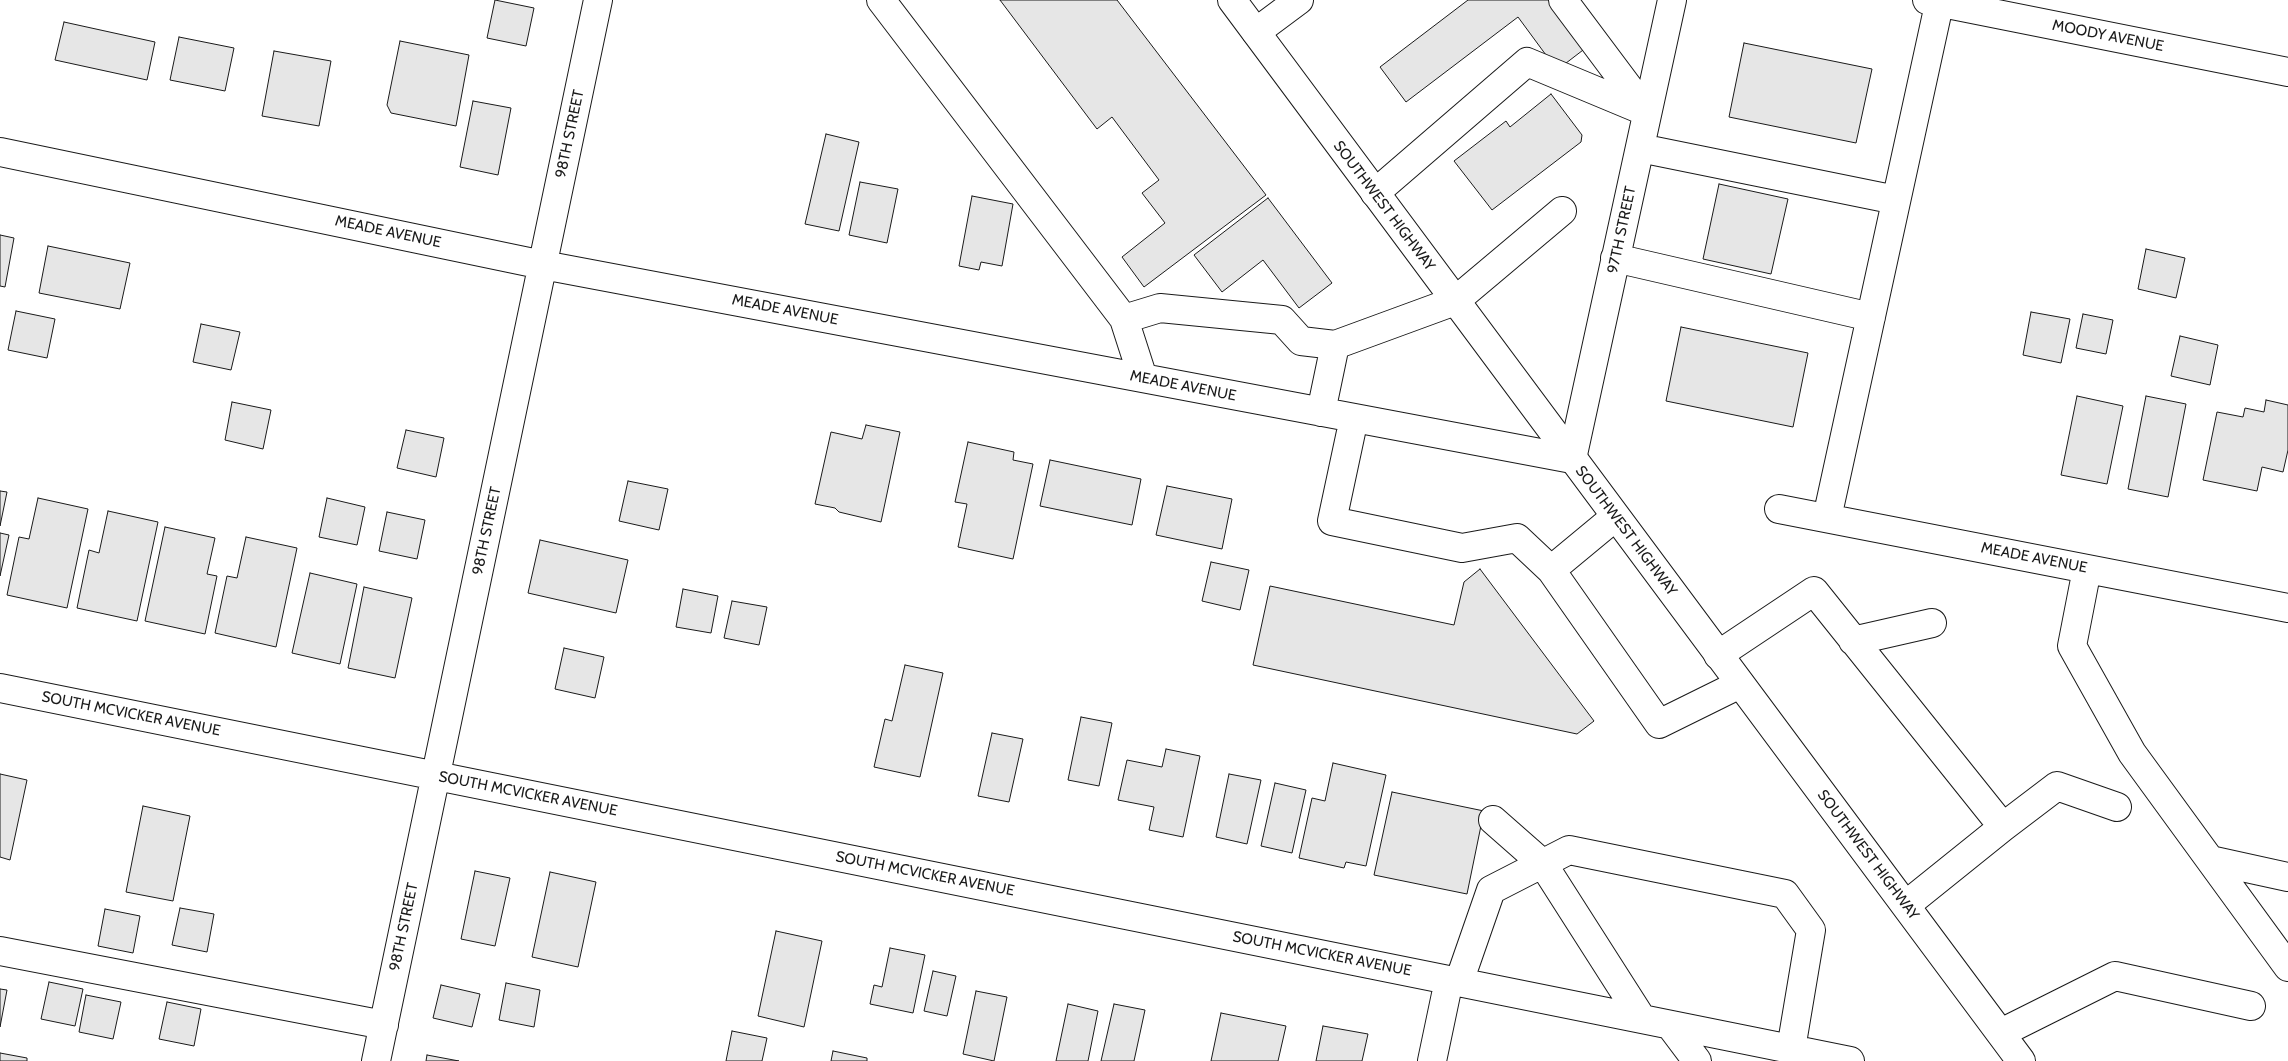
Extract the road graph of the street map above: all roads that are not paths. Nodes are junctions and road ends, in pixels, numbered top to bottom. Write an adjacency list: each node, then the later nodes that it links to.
1 (881, 0): 20 (street)
2 (1232, 0): 8 (street, SOUTHWEST HIGHWAY)
3 (1299, 0): 8 (street)
4 (1563, 0): 10 (street)
5 (1672, 0): 10 (street, 97TH STREET)
6 (592, 1): 17 (street, 98TH STREET)
7 (1936, 1): 9 (street, MOODY AVENUE); 14 (street)
8 (1256, 32): 13 (street, SOUTHWEST HIGHWAY)
9 (2288, 72)
10 (1647, 112): 11 (street, 97TH STREET); 13 (street)
11 (1640, 148): 14 (street); 16 (street, 97TH STREET)
12 (0, 152): 17 (street, MEADE AVENUE)
13 (1375, 193): 18 (street, SOUTHWEST HIGHWAY)
14 (1896, 200): 19 (street)
15 (1562, 210): 18 (street)
16 (1615, 258): 19 (street); 25 (street, 97TH STREET)
17 (543, 264): 22 (street, MEADE AVENUE); 37 (street, 98TH STREET)
18 (1455, 301): 21 (street); 25 (street, SOUTHWEST HIGHWAY)
19 (1871, 317): 28 (street)
20 (1124, 319): 21 (street); 22 (street)
21 (1335, 345): 23 (street)
22 (1143, 378): 23 (street, MEADE AVENUE)
23 (1321, 412): 24 (street, MEADE AVENUE)
24 (1354, 418): 25 (street, MEADE AVENUE); 30 (street)
25 (1572, 459): 27 (street, SOUTHWEST HIGHWAY)
26 (1780, 509): 28 (street, MEADE AVENUE)
27 (1615, 517): 30 (street); 34 (street, SOUTHWEST HIGHWAY)
28 (1827, 518): 29 (street, MEADE AVENUE)
29 (2087, 569): 31 (street, MEADE AVENUE); 41 (street)
30 (1551, 570): 35 (street)
31 (2288, 608)
32 (1932, 623): 33 (street)
33 (1853, 641): 34 (street); 40 (street)
34 (1718, 655): 35 (street, SOUTHWEST HIGHWAY)
35 (1740, 684): 44 (street, SOUTHWEST HIGHWAY)
36 (0, 688): 37 (street, SOUTH MCVICKER AVENUE)
37 (436, 776): 47 (street, SOUTH MCVICKER AVENUE); 51 (street, 98TH STREET)
38 (2117, 807): 40 (street)
39 (1493, 820): 42 (street)
40 (2003, 827): 44 (street)
41 (2210, 860): 43 (street); 46 (street)
42 (1543, 864): 47 (street); 49 (street); 53 (street)
43 (2288, 877)
44 (1906, 905): 52 (street, SOUTHWEST HIGHWAY)
45 (0, 951): 51 (street)
46 (2288, 967)
47 (1454, 981): 49 (street, SOUTH MCVICKER AVENUE); 55 (street)
48 (2252, 1006): 52 (street)
49 (1642, 1019): 50 (street, SOUTH MCVICKER AVENUE)
50 (1670, 1025): 53 (street, SOUTH MCVICKER AVENUE); 56 (street)
51 (384, 1026): 54 (street, 98TH STREET)
52 (2001, 1033): 58 (street, SOUTHWEST HIGHWAY)
53 (1791, 1049): 57 (street, SOUTH MCVICKER AVENUE)
54 (376, 1061)
55 (1432, 1061)
56 (1697, 1061)
57 (1850, 1061)
58 (2021, 1061)

